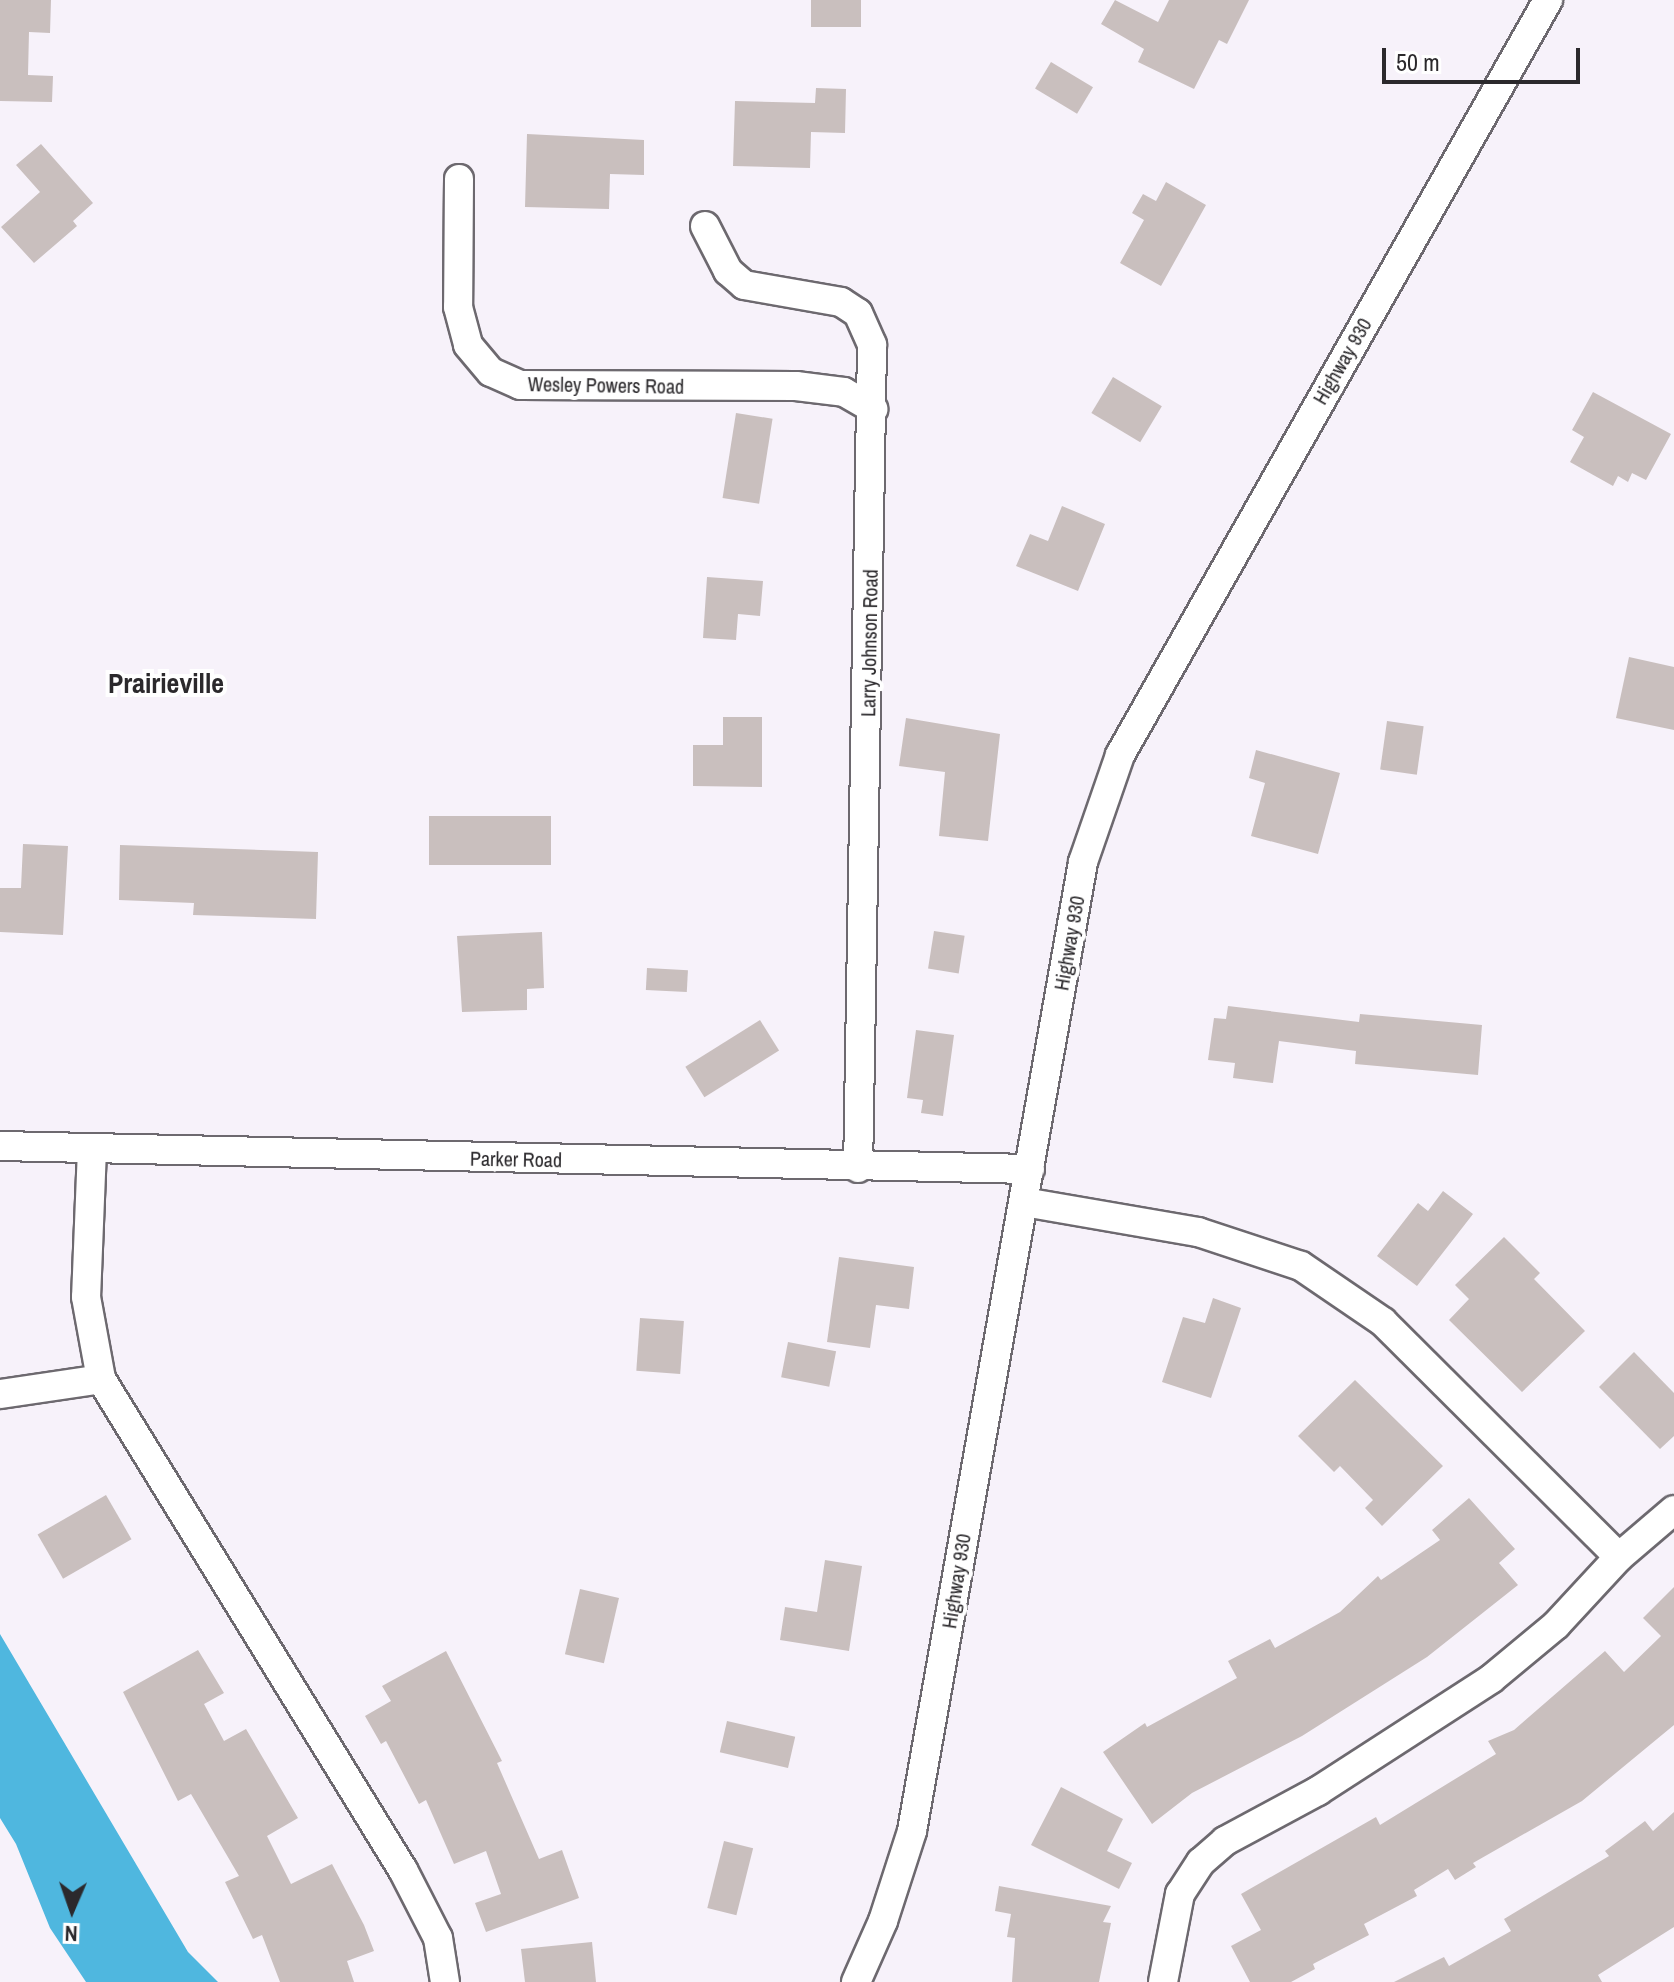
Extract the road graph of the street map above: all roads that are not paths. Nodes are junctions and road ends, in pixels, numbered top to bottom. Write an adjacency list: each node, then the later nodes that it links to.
1 (1548, 0): 8 (street, Highway 930)
2 (459, 179): 4 (street, Wesley Powers Road)
3 (705, 226): 4 (street, Larry Johnson Road)
4 (874, 409): 7 (street, Larry Johnson Road)
5 (0, 1146): 6 (street, Parker Road)
6 (92, 1149): 7 (street, Parker Road); 10 (street)
7 (858, 1168): 8 (street, Parker Road)
8 (1030, 1169): 9 (street, Highway 930)
9 (1024, 1202): 13 (street); 15 (street, Highway 930)
10 (101, 1379): 11 (street); 14 (street)
11 (0, 1394)
12 (1674, 1510): 13 (street)
13 (1619, 1557): 16 (street)
14 (445, 1982)
15 (856, 1982)
16 (1163, 1982)

